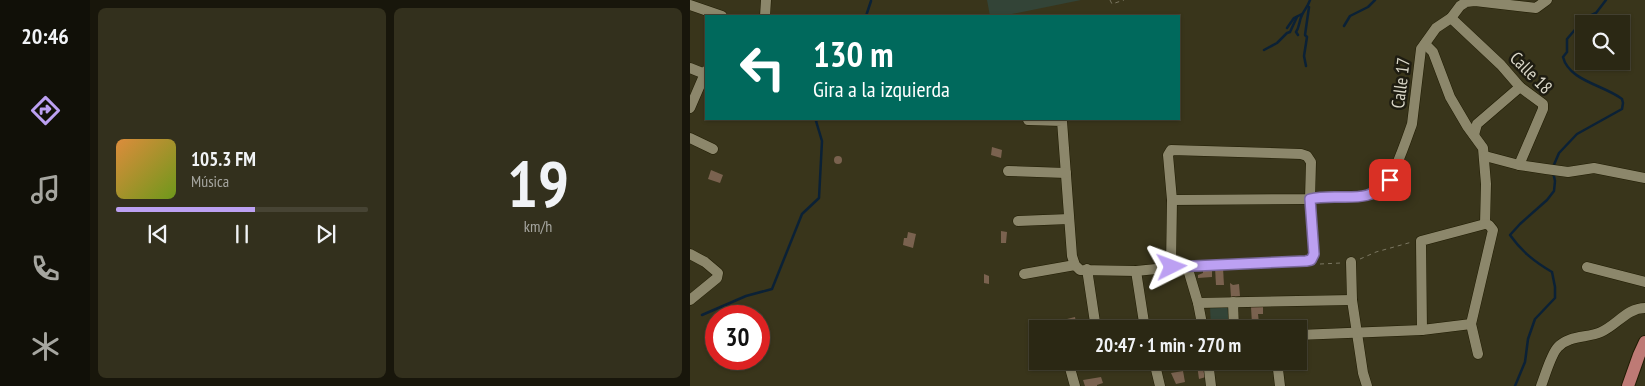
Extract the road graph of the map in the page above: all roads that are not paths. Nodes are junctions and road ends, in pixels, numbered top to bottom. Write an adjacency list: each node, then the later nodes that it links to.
1 (766, 0): 5 (street)
2 (1547, 0): 6 (street, Calle 17)
3 (690, 5): 4 (street)
4 (719, 15)
5 (765, 15)
6 (1451, 18): 7 (street, Calle 17); 10 (street, Calle 18)
7 (1425, 44): 13 (street); 21 (street, Calle 17)
8 (690, 68): 9 (street)
9 (705, 73): 11 (street)
10 (1520, 87): 13 (street); 17 (street, Calle 18)
11 (690, 108)
12 (1028, 120): 19 (street)
13 (1474, 135): 16 (street)
14 (690, 138): 15 (street)
15 (713, 149)
16 (1485, 156): 17 (street); 25 (street)
17 (1519, 165): 20 (street)
18 (1008, 171): 19 (street)
19 (1066, 173): 23 (street)
20 (1645, 178)
21 (1310, 199): 22 (street, Calle 17); 22 (street); 29 (street)
22 (1172, 200): 30 (street)
23 (1068, 219): 24 (street); 28 (street)
24 (1018, 221)
25 (1485, 224): 45 (street); 46 (street)
26 (690, 254): 36 (street)
27 (1351, 262): 37 (street)
28 (1075, 265): 32 (street); 34 (street)
29 (1187, 266): 30 (street); 39 (street)
30 (1172, 267): 33 (street)
31 (1587, 267): 35 (street)
32 (1087, 270): 33 (street); 41 (street)
33 (1136, 271): 42 (street)
34 (1024, 274)
35 (1645, 282)
36 (690, 300)
37 (1352, 300): 38 (street); 47 (street)
38 (1233, 302): 39 (street); 44 (street)
39 (1198, 303): 43 (street)
40 (1645, 308): 61 (street)
41 (1095, 320)
42 (1144, 320)
43 (1201, 320)
44 (1234, 320)
45 (1471, 324): 46 (street); 50 (street)
46 (1422, 330): 47 (street)
47 (1357, 333): 48 (street); 60 (street)
48 (1307, 335)
49 (1645, 342): 51 (main road)
50 (1478, 354)
51 (1642, 357): 62 (main road)
52 (1071, 370): 56 (street)
53 (1156, 370): 57 (street)
54 (1209, 370): 58 (street)
55 (1278, 370): 59 (street)
56 (1075, 386)
57 (1160, 386)
58 (1211, 386)
59 (1280, 386)
60 (1367, 386)
61 (1541, 386)
62 (1628, 386)

